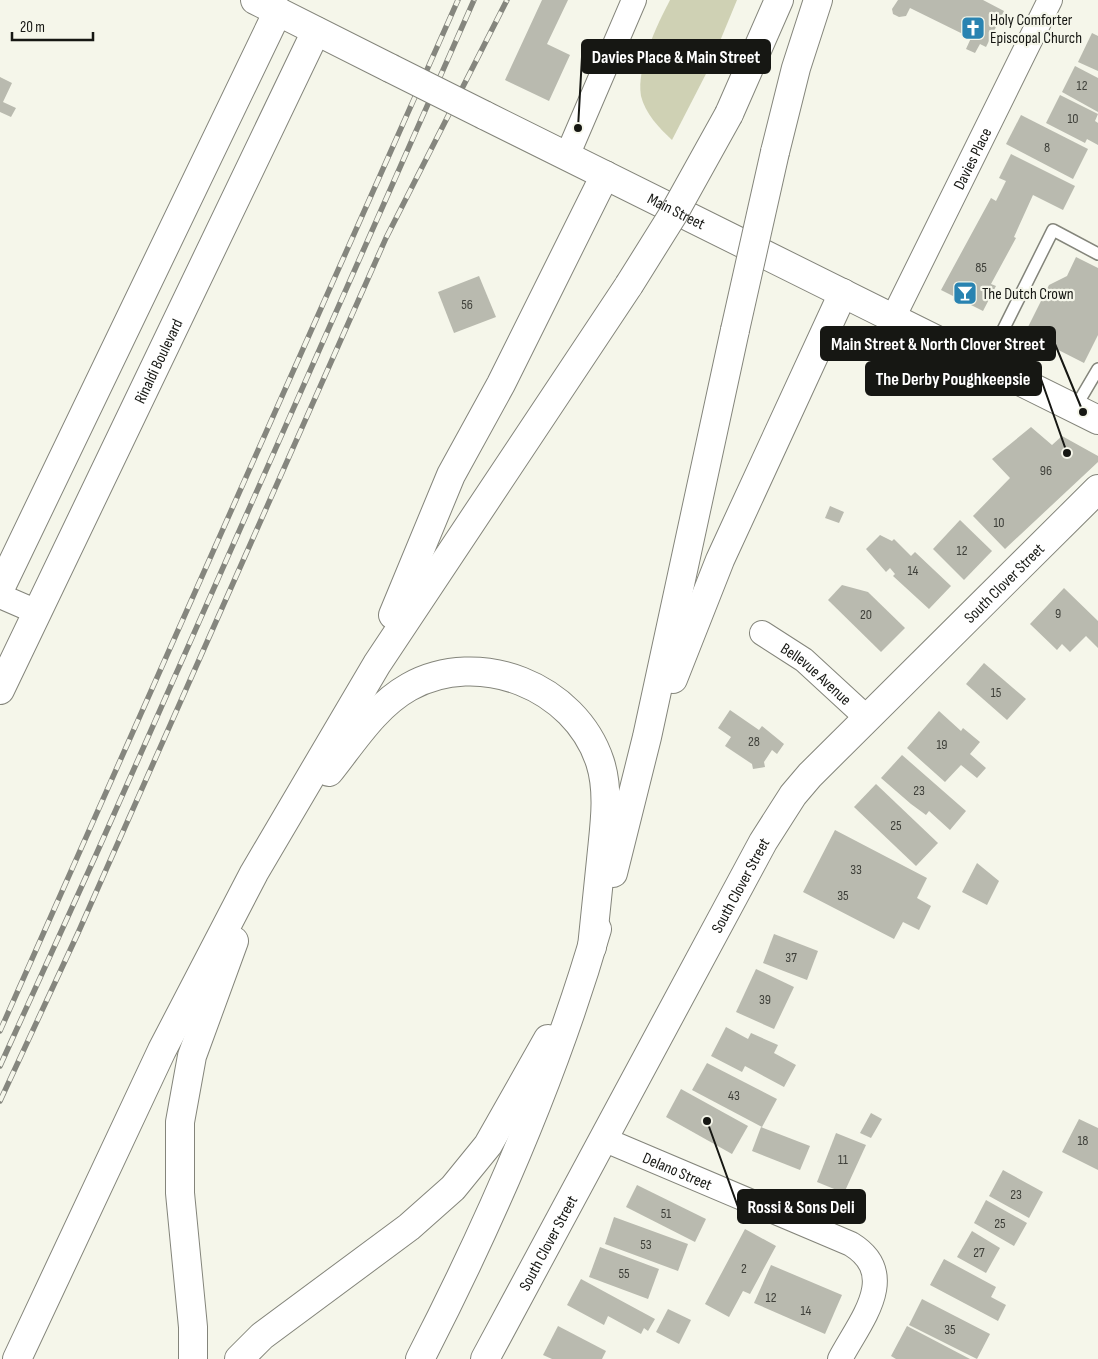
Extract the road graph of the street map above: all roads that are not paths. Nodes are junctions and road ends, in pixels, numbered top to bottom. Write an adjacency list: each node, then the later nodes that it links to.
1 (634, 0): 7 (street)
2 (779, 0): 21 (main road, bridge)
3 (818, 0): 23 (main road, bridge)
4 (1050, 0): 11 (street, Davies Place)
5 (273, 4): 6 (main road, Main Street); 16 (main road)
6 (316, 30): 7 (main road, Main Street, bridge); 18 (main road, Rinaldi Boulevard)
7 (567, 156): 8 (main road, Main Street)
8 (606, 175): 10 (main road, Main Street); 21 (main road)
9 (1098, 254): 12 (lane)
10 (843, 293): 11 (main road, Main Street); 23 (main road)
11 (893, 318): 12 (main road, Main Street)
12 (986, 364): 14 (main road, Main Street)
13 (1098, 369): 14 (lane)
14 (1086, 414)
15 (1098, 489): 22 (main road, South Clover Street)
16 (0, 590)
17 (0, 596): 18 (street)
18 (37, 612): 20 (main road, Rinaldi Boulevard)
19 (762, 634): 22 (street, Bellevue Avenue)
20 (0, 690)
21 (352, 705): 24 (main road)
22 (867, 718): 27 (main road, South Clover Street)
23 (635, 786): 25 (main road)
24 (270, 847): 25 (main road); 28 (main road); 29 (main road)
25 (592, 947): 26 (main road)
26 (583, 975): 30 (main road); 31 (main road)
27 (603, 1139): 32 (main road, South Clover Street); 33 (street, Delano Street)
28 (17, 1359)
29 (193, 1359)
30 (239, 1359)
31 (420, 1359)
32 (485, 1359)
33 (840, 1359)

